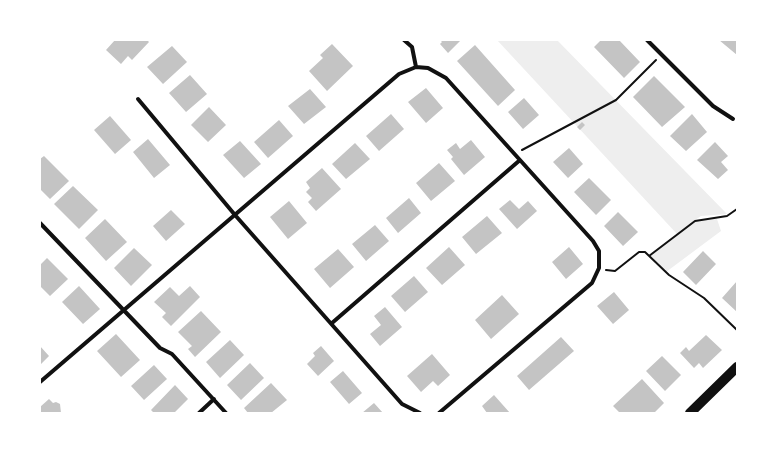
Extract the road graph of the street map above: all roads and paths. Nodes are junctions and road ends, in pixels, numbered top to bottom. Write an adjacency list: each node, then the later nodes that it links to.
1 (404, 40): 4 (street)
2 (647, 40): 3 (street)
3 (661, 55): 6 (street); 7 (path)
4 (416, 67): 7 (street); 10 (street)
5 (138, 99): 10 (street)
6 (733, 119)
7 (515, 154): 8 (street)
8 (520, 160): 13 (street); 15 (street)
9 (737, 209): 12 (path)
10 (235, 215): 14 (street); 15 (street)
11 (40, 224): 14 (street)
12 (649, 256): 13 (path); 16 (path)
13 (599, 268): 23 (street)
14 (124, 310): 18 (street); 19 (street)
15 (332, 323): 22 (street)
16 (737, 330)
17 (737, 367): 24 (main road)
18 (40, 382)
19 (214, 399): 20 (street); 21 (street)
20 (199, 413)
21 (226, 413)
22 (420, 413)
23 (439, 413)
24 (690, 413)

